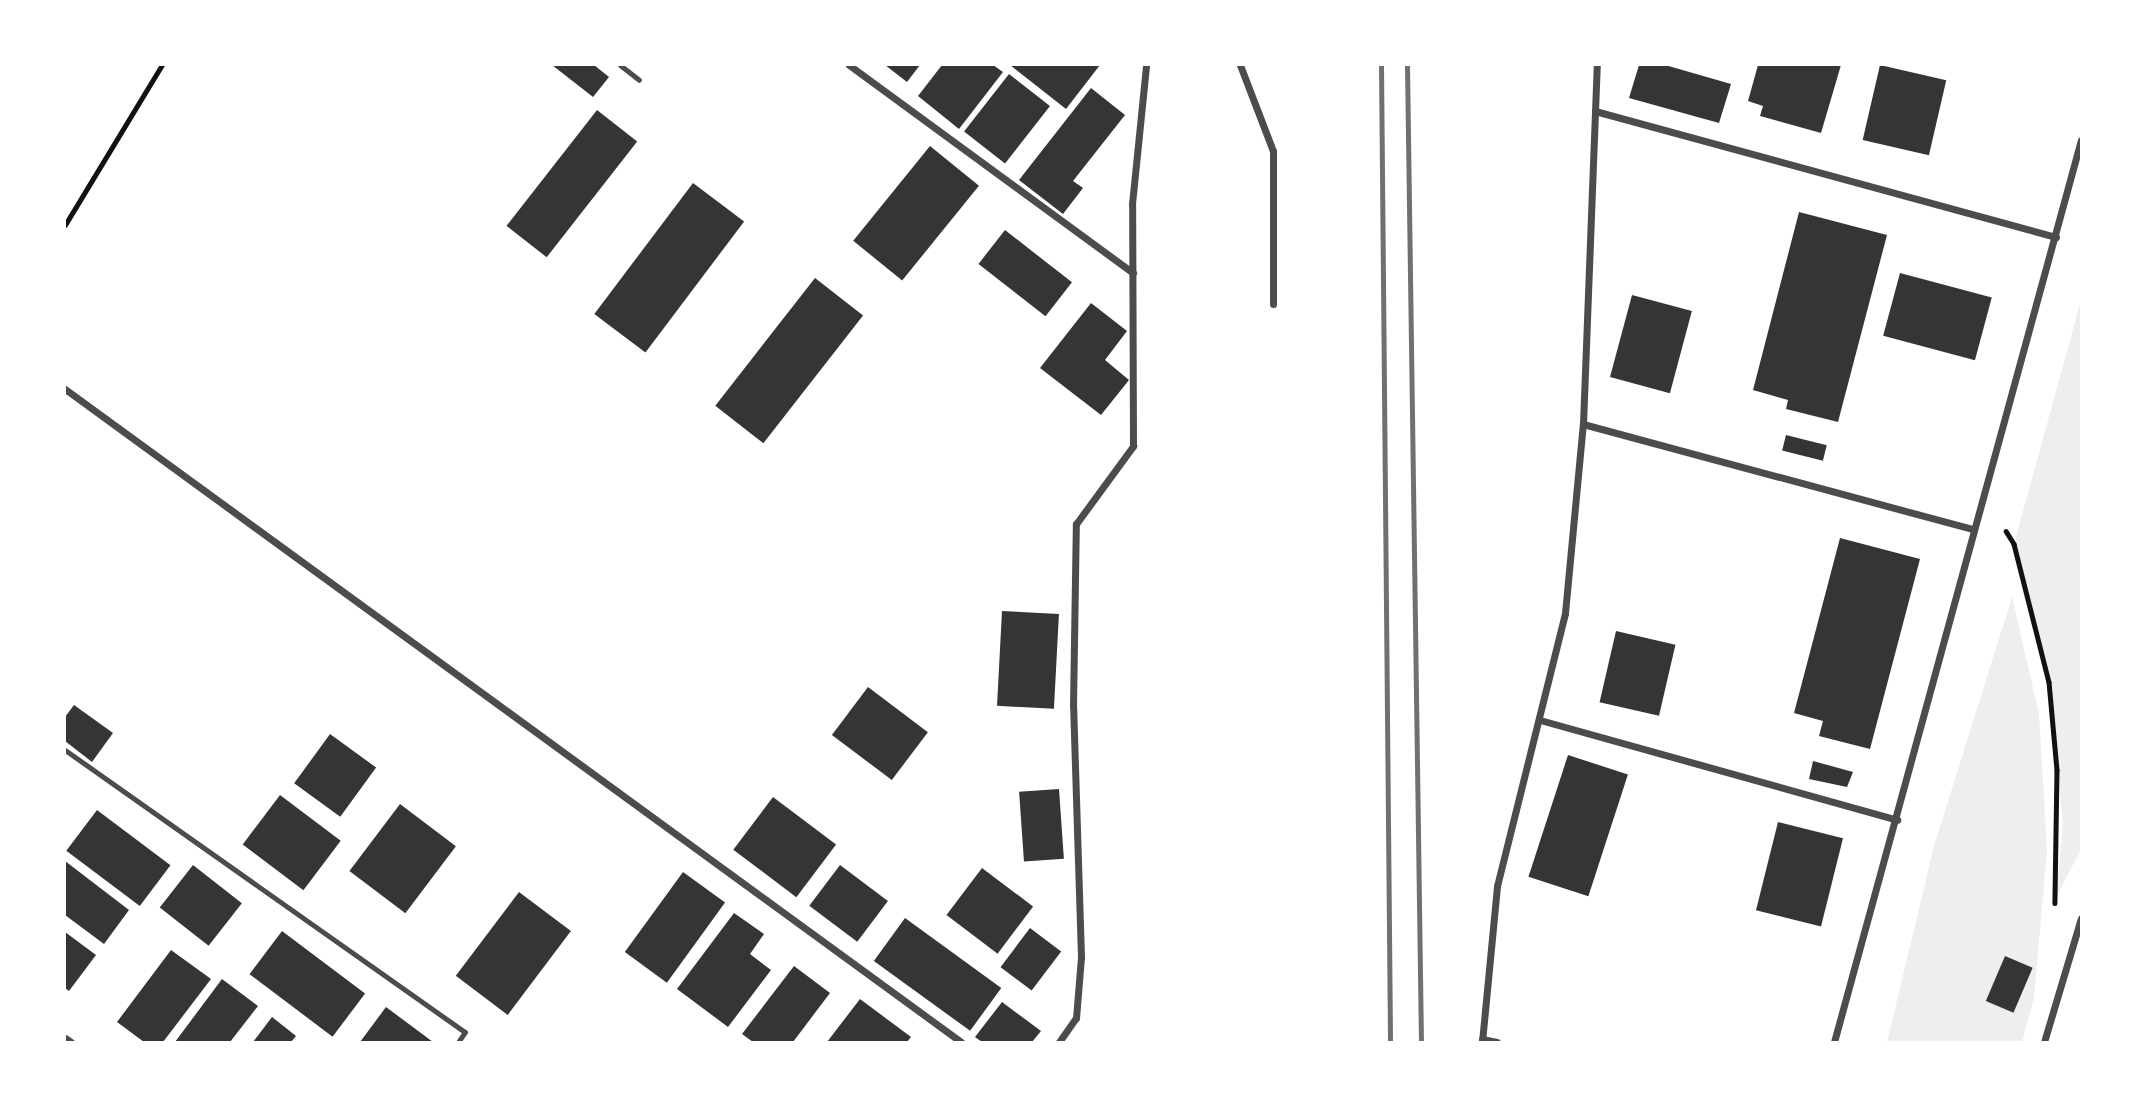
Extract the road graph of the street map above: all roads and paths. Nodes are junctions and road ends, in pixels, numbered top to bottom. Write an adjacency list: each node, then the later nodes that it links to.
1 (162, 65): 10 (path)
2 (620, 65): 7 (lane)
3 (849, 65): 12 (street)
4 (1146, 65): 12 (street)
5 (1240, 65): 13 (street)
6 (1597, 65): 8 (street)
7 (639, 80)
8 (1595, 111): 11 (street); 15 (street)
9 (2081, 140): 11 (street)
10 (65, 225)
11 (2056, 237): 16 (street)
12 (1133, 273): 28 (street)
13 (1273, 304)
14 (65, 388): 27 (street)
15 (1583, 424): 17 (street); 18 (street)
16 (1983, 492): 17 (street); 21 (path)
17 (1972, 529): 20 (street)
18 (1540, 720): 20 (street); 24 (street)
19 (65, 750): 26 (lane)
20 (1896, 820): 30 (street)
21 (2055, 912)
22 (2081, 918): 31 (street)
23 (65, 1038): 25 (street)
24 (1482, 1041): 29 (street)
25 (71, 1042)
26 (457, 1042)
27 (961, 1042)
28 (1059, 1042)
29 (1497, 1042)
30 (1834, 1042)
31 (2043, 1042)

